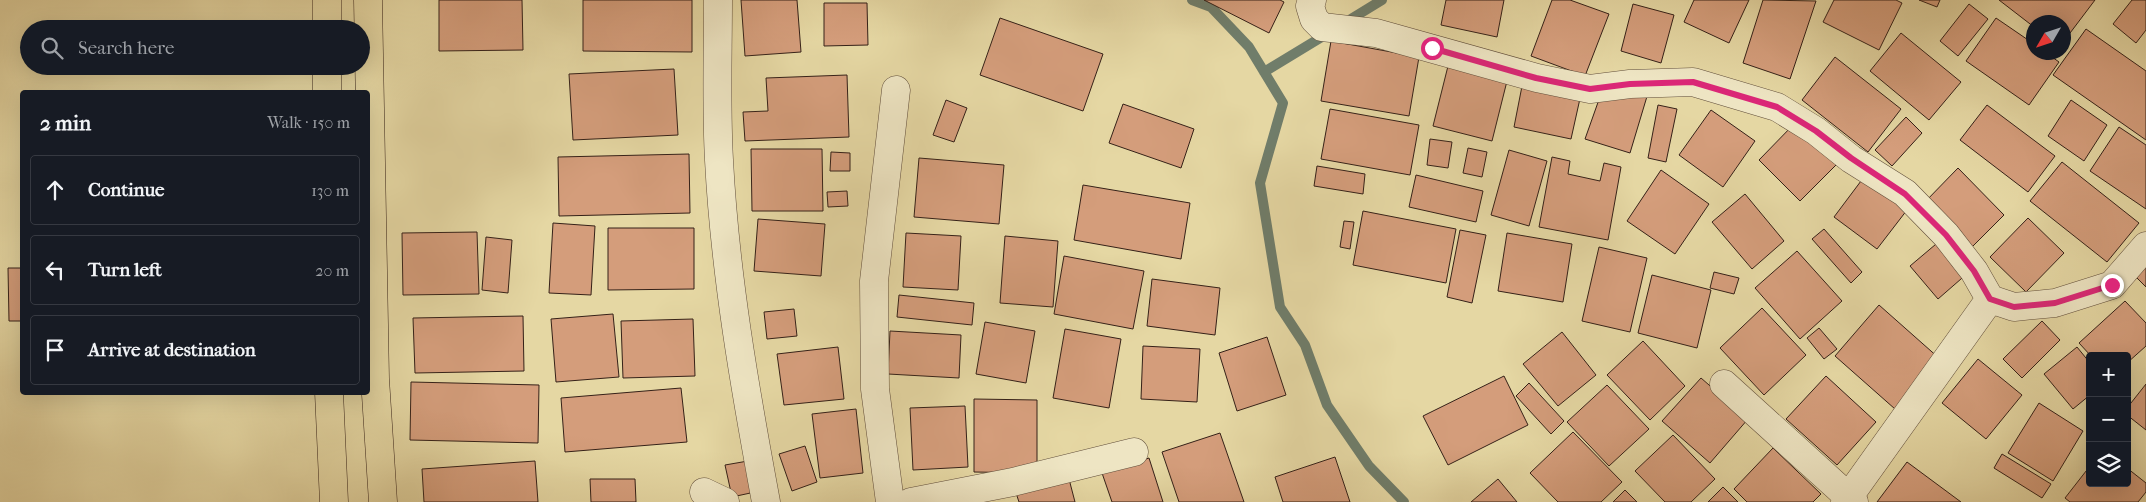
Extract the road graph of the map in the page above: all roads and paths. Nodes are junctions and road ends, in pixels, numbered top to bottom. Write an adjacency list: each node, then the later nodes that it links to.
1 (326, 0): 5 (main road)
2 (368, 0): 6 (main road)
3 (718, 0): 21 (street)
4 (1312, 0): 14 (street)
5 (327, 20)
6 (368, 20)
7 (327, 75): 9 (main road)
8 (369, 75): 10 (main road)
9 (327, 90)
10 (370, 90)
11 (896, 90): 22 (street)
12 (370, 108): 20 (main road)
13 (2146, 246): 14 (street)
14 (1990, 299): 18 (street)
15 (1724, 384): 18 (street)
16 (329, 395): 19 (main road)
17 (1134, 452): 23 (street)
18 (1849, 501)
19 (334, 502)
20 (383, 502)
21 (766, 502)
22 (890, 502)
23 (911, 502)

